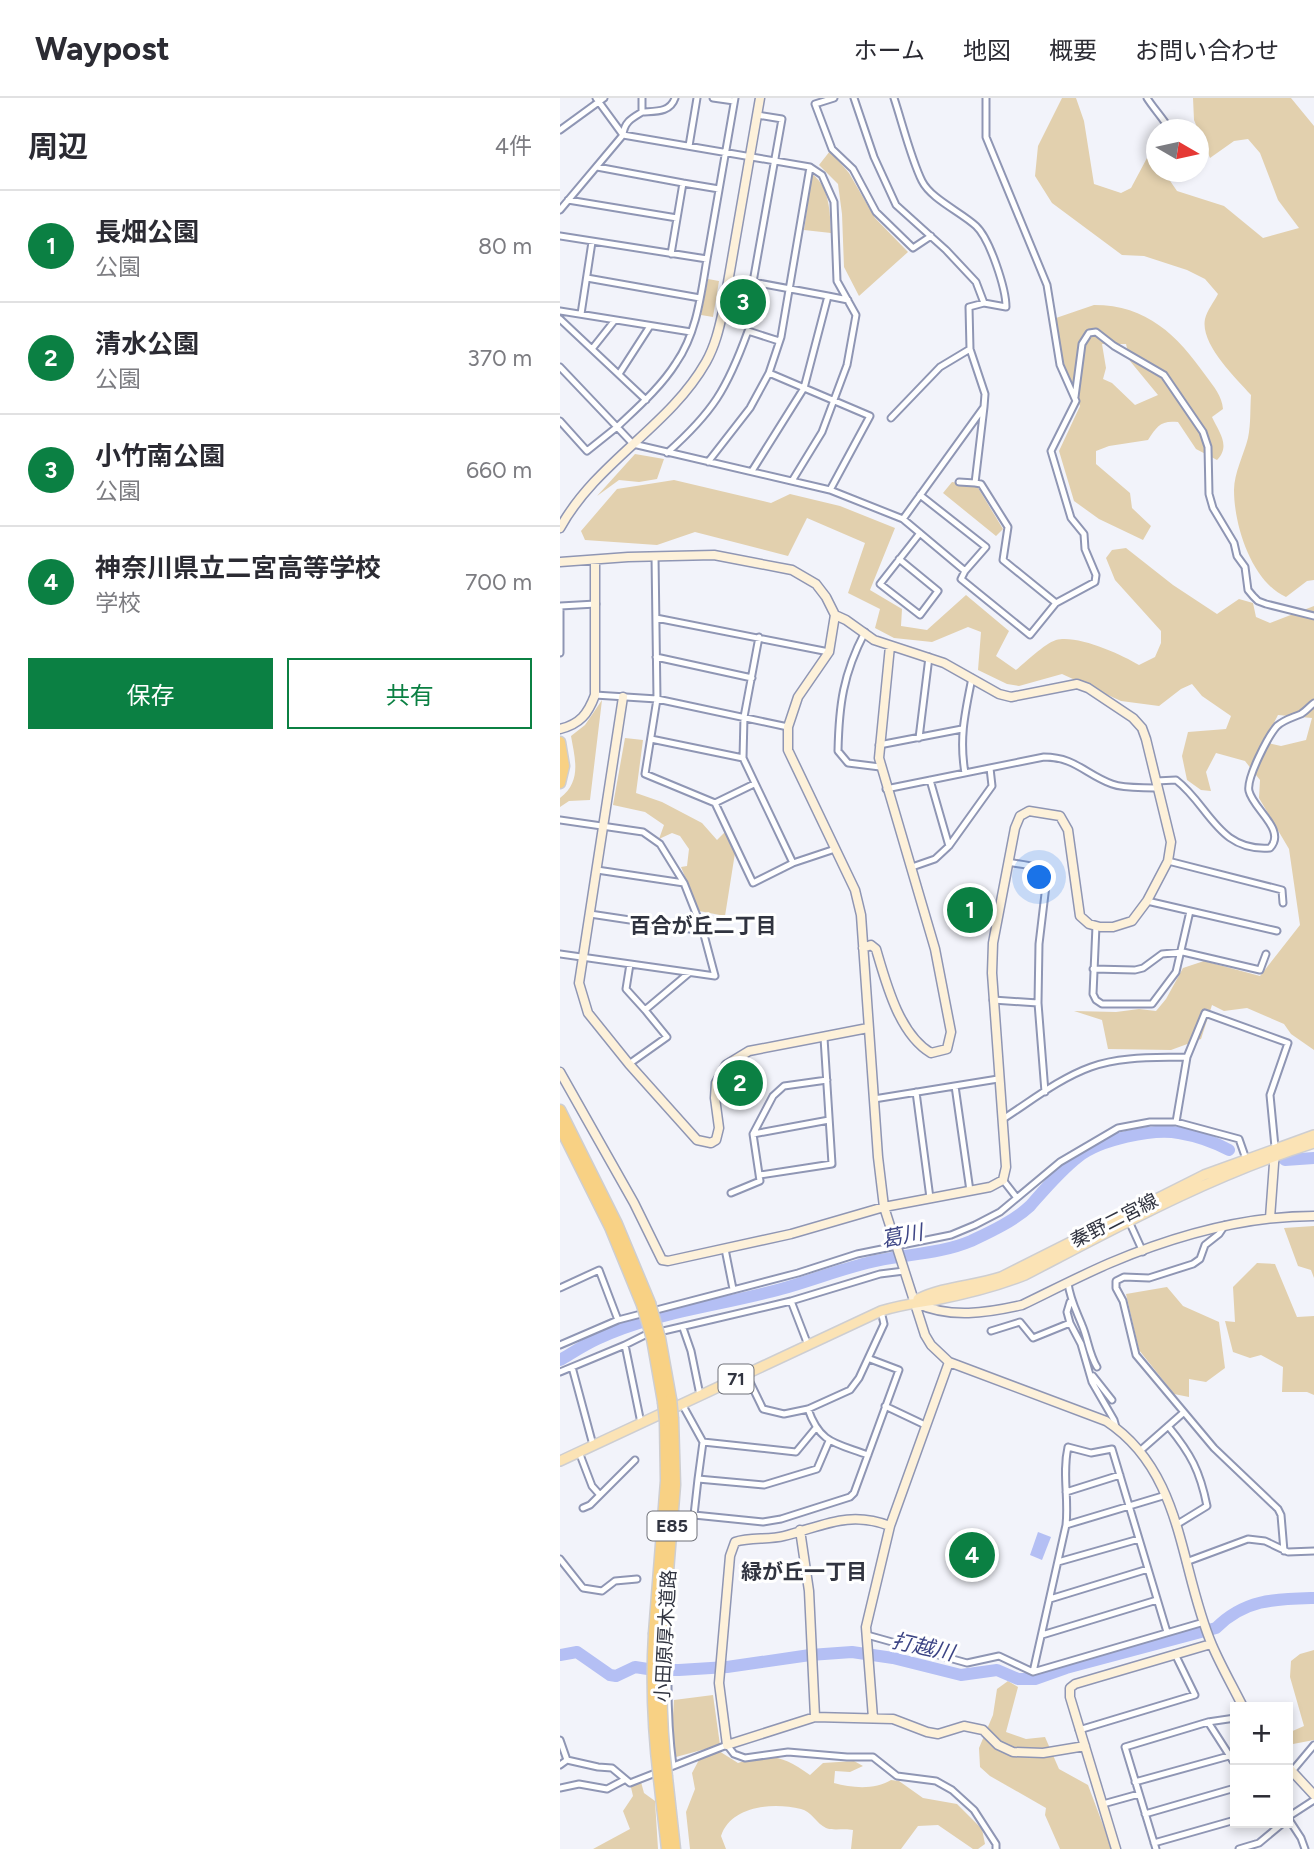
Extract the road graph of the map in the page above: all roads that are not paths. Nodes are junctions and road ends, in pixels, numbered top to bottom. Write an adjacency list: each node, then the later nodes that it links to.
1 (642, 98): 13 (street)
2 (675, 98): 13 (street)
3 (697, 98): 18 (street)
4 (713, 98): 12 (street)
5 (760, 98): 14 (street)
6 (834, 98): 30 (street)
7 (854, 98): 30 (street)
8 (894, 98): 39 (street)
9 (986, 98): 55 (street)
10 (1147, 98): 15 (street)
11 (600, 99): 16 (street); 17 (street)
12 (734, 100): 19 (street)
13 (642, 112): 17 (street)
14 (757, 115): 20 (street); 21 (street)
15 (1164, 119)
16 (560, 130)
17 (623, 135): 18 (street); 22 (street)
18 (689, 146): 19 (street)
19 (725, 152): 20 (street); 25 (street)
20 (750, 157): 21 (street); 60 (street)
21 (775, 161): 23 (street); 35 (street)
22 (597, 167): 24 (street); 26 (street)
23 (810, 167): 35 (street); 38 (street)
24 (683, 183): 25 (street); 28 (street)
25 (719, 189): 33 (street)
26 (568, 200): 27 (street); 28 (street)
27 (560, 210)
28 (677, 218): 32 (street)
29 (560, 236): 31 (street)
30 (931, 236): 39 (street)
31 (592, 242): 32 (street); 34 (street)
32 (671, 254): 33 (street)
33 (707, 259): 37 (street)
34 (587, 278): 37 (street); 41 (street)
35 (788, 288): 36 (street); 46 (street)
36 (828, 296): 38 (street); 52 (street)
37 (700, 298): 45 (street)
38 (848, 300): 54 (street)
39 (984, 303): 48 (street)
40 (560, 311): 41 (street)
41 (582, 314): 43 (street)
42 (560, 319): 47 (street)
43 (615, 320): 44 (street); 47 (street)
44 (650, 326): 45 (street); 51 (street)
45 (691, 332): 53 (street)
46 (779, 341): 50 (street); 61 (street)
47 (592, 349): 51 (street)
48 (970, 349): 56 (street); 57 (street)
49 (560, 367): 59 (street)
50 (769, 373): 52 (street); 62 (street)
51 (619, 374): 53 (street)
52 (804, 388): 54 (street); 63 (street)
53 (646, 400): 59 (street)
54 (834, 401): 64 (street); 67 (street)
55 (1076, 401): 77 (street); 80 (street)
56 (984, 407): 66 (street); 68 (street)
57 (891, 418)
58 (560, 421): 59 (street)
59 (617, 427): 60 (street)
60 (633, 444): 61 (street); 70 (street)
61 (666, 453): 62 (street)
62 (708, 462): 63 (street)
63 (752, 471): 64 (street)
64 (792, 481): 67 (street)
65 (959, 482): 66 (street)
66 (975, 483): 77 (street)
67 (830, 491): 69 (street)
68 (920, 495): 69 (street); 76 (street)
69 (903, 519): 71 (street)
70 (560, 528)
71 (920, 533): 73 (street); 76 (street)
72 (655, 556): 74 (street); 79 (street); 81 (street)
73 (899, 559): 73 (street)
74 (595, 561): 75 (street); 78 (street)
75 (560, 562)
76 (965, 571): 77 (street)
77 (1056, 603)
78 (596, 604): 86 (street); 91 (street)
79 (835, 615): 82 (street); 85 (street)
80 (1314, 616)
81 (656, 618): 83 (street); 87 (street)
82 (865, 632): 84 (street); 104 (street)
83 (759, 637): 85 (street); 89 (street)
84 (890, 646): 88 (street); 102 (street)
85 (829, 652): 96 (street)
86 (560, 653)
87 (656, 657): 89 (street); 93 (street)
88 (929, 657): 90 (street); 99 (street)
89 (752, 677): 95 (street)
90 (972, 678): 98 (street); 110 (street)
91 (595, 695): 92 (street); 97 (street)
92 (623, 697): 93 (street); 114 (street)
93 (657, 699): 95 (street); 100 (street)
94 (1314, 703): 110 (street)
95 (744, 717): 96 (street); 103 (street)
96 (788, 727): 116 (street)
97 (560, 729)
98 (962, 729): 99 (street); 106 (street)
99 (919, 738): 102 (street)
100 (651, 739): 103 (street); 112 (street)
101 (560, 741): 108 (highway)
102 (879, 745): 104 (street)
103 (743, 758): 109 (street)
104 (880, 767): 111 (street)
105 (990, 768): 106 (street); 110 (street); 115 (street)
106 (965, 773): 107 (street)
107 (930, 780): 111 (street); 115 (street)
108 (560, 783)
109 (754, 785): 112 (street); 119 (street)
110 (1157, 785): 117 (street)
111 (886, 789): 120 (street)
112 (715, 803): 119 (street)
113 (560, 820): 114 (street)
114 (604, 825): 121 (street); 122 (street)
115 (949, 846): 120 (street)
116 (835, 849): 119 (street); 130 (street)
117 (1168, 860): 123 (street); 124 (street)
118 (1008, 862): 127 (street); 138 (street); 139 (street)
119 (793, 863)
120 (912, 867): 130 (street)
121 (597, 870): 122 (street); 126 (street)
122 (684, 883): 128 (street)
123 (1147, 901): 125 (street); 127 (street)
124 (1283, 903)
125 (1191, 911): 129 (street); 131 (street)
126 (590, 914): 128 (street); 134 (street)
127 (1096, 926): 136 (street)
128 (704, 931): 137 (street)
129 (1277, 931)
130 (863, 948): 141 (street)
131 (1183, 952): 133 (street); 136 (street); 136 (street)
132 (560, 954): 134 (street)
133 (1266, 954)
134 (583, 958): 135 (street); 144 (street)
135 (630, 964): 137 (street); 140 (street)
136 (1093, 969)
137 (689, 973): 140 (street)
138 (993, 1000): 139 (street); 146 (street)
139 (1038, 1003): 150 (street)
140 (645, 1010): 144 (street)
141 (868, 1028): 142 (street); 151 (street)
142 (824, 1038): 144 (street); 147 (street)
143 (1187, 1057): 150 (street); 155 (street); 160 (street)
144 (629, 1064)
145 (560, 1072): 174 (street)
146 (998, 1079): 148 (street); 153 (street)
147 (827, 1080): 154 (street); 157 (street)
148 (955, 1086): 149 (street); 164 (street)
149 (916, 1092): 151 (street); 166 (street)
150 (1045, 1092): 153 (street)
151 (874, 1099): 168 (street)
152 (560, 1110): 184 (highway, 小田原厚木道路 / E85)
153 (1002, 1119): 163 (street)
154 (830, 1120): 157 (street); 162 (street)
155 (1176, 1122): 161 (street); 167 (street)
156 (560, 1127): 184 (highway, 小田原厚木道路 / E85)
157 (753, 1134): 162 (street)
158 (1314, 1135): 160 (main road, 秦野二宮線 / 71)
159 (1311, 1144): 160 (main road, 秦野二宮線 / 71)
160 (1276, 1152): 161 (main road, 秦野二宮線 / 71); 170 (main road, 秦野二宮線 / 71); 171 (street)
161 (1246, 1158): 170 (main road, 秦野二宮線 / 71)
162 (760, 1175): 165 (street)
163 (1003, 1180): 164 (street); 167 (street)
164 (970, 1191): 166 (street)
165 (731, 1193)
166 (930, 1198): 168 (street)
167 (1017, 1198): 173 (street)
168 (884, 1207): 173 (street); 174 (street)
169 (1314, 1216): 171 (street)
170 (1127, 1217): 175 (street); 180 (main road, 秦野二宮線 / 71); 182 (main road, 秦野二宮線 / 71)
171 (1270, 1218): 172 (street)
172 (1225, 1225): 175 (street); 208 (street)
173 (896, 1248): 176 (street); 179 (street)
174 (725, 1249): 179 (street)
175 (1143, 1252): 177 (street)
176 (903, 1268): 181 (street); 182 (street)
177 (1068, 1283): 183 (street); 185 (street)
178 (560, 1287): 188 (street)
179 (733, 1289): 188 (street)
180 (958, 1295): 182 (main road, 秦野二宮線 / 71); 187 (street)
181 (791, 1301): 191 (street); 195 (street)
182 (914, 1302): 186 (main road, 秦野二宮線 / 71); 187 (street); 197 (street)
183 (1070, 1302): 190 (street); 199 (street)
184 (646, 1304): 245 (highway, 小田原厚木道路 / E85, bridge)
185 (1022, 1305): 187 (street); 189 (street)
186 (881, 1311): 195 (main road, 秦野二宮線 / 71); 196 (street)
187 (959, 1313)
188 (618, 1320): 193 (street)
189 (1020, 1322): 190 (street); 192 (street)
190 (1070, 1323): 200 (street)
191 (683, 1328): 194 (street); 203 (street)
192 (991, 1331)
193 (560, 1345)
194 (625, 1345): 198 (street); 209 (street)
195 (808, 1345): 202 (main road, 秦野二宮線 / 71)
196 (870, 1359): 206 (street); 207 (street)
197 (949, 1362): 210 (street); 212 (street)
198 (572, 1367): 201 (street); 216 (street)
199 (1097, 1367)
200 (1089, 1370): 204 (street); 212 (street)
201 (560, 1372)
202 (746, 1374): 203 (main road, 秦野二宮線 / 71); 207 (street)
203 (700, 1395): 205 (main road, 秦野二宮線 / 71)
204 (1112, 1400)
205 (682, 1404): 209 (main road, 秦野二宮線 / 71); 215 (street)
206 (885, 1406): 210 (street); 219 (street)
207 (808, 1409): 213 (street)
208 (1183, 1413): 211 (street); 234 (street)
209 (641, 1423): 216 (main road, 秦野二宮線 / 71)
210 (925, 1425): 231 (street)
211 (1168, 1426): 217 (street); 230 (street)
212 (1116, 1427): 217 (street)
213 (815, 1429): 214 (street); 215 (street)
214 (829, 1441): 219 (street); 223 (street)
215 (703, 1442): 223 (street)
216 (593, 1446): 218 (main road, 秦野二宮線 / 71)
217 (1140, 1450): 226 (street)
218 (579, 1452): 221 (main road, 秦野二宮線 / 71); 225 (street)
219 (868, 1455): 223 (street)
220 (635, 1460): 225 (street)
221 (560, 1461)
222 (1120, 1475): 224 (street); 224 (street); 227 (street)
223 (698, 1479)
224 (1066, 1492): 229 (street)
225 (600, 1495): 228 (street)
226 (1166, 1495): 227 (street); 230 (street)
227 (1130, 1506): 229 (street); 233 (street)
228 (583, 1508)
229 (1066, 1525): 237 (street)
230 (1176, 1525): 238 (street)
231 (890, 1526): 232 (street); 247 (street)
232 (800, 1530): 252 (street); 258 (street)
233 (1139, 1539): 237 (street); 239 (street)
234 (1284, 1551): 235 (street); 238 (street)
235 (1314, 1551)
236 (560, 1559): 240 (street)
237 (1058, 1562): 241 (street)
238 (1186, 1562): 243 (street)
239 (1148, 1569): 241 (street); 242 (street)
240 (637, 1579)
241 (1050, 1598): 246 (street)
242 (1157, 1600): 244 (street); 246 (street)
243 (1205, 1624): 244 (street); 248 (street)
244 (1167, 1632): 250 (street)
245 (662, 1634): 264 (street, bridge); 267 (highway, 小田原厚木道路 / E85, bridge)
246 (1042, 1635): 250 (street)
247 (867, 1636): 250 (street); 253 (street)
248 (1210, 1642): 249 (street); 251 (street)
249 (1175, 1654): 256 (street); 256 (street)
250 (1033, 1672)
251 (1241, 1702)
252 (815, 1717): 253 (street); 258 (street)
253 (873, 1718): 260 (street)
254 (1230, 1719): 255 (street)
255 (1209, 1722): 261 (street); 269 (street)
256 (1080, 1730): 260 (street)
257 (560, 1740): 262 (street)
258 (727, 1745): 264 (street); 283 (street)
259 (1314, 1745): 265 (street)
260 (1085, 1746): 274 (street)
261 (1229, 1756): 269 (street)
262 (567, 1760): 263 (street); 268 (street)
263 (560, 1765)
264 (673, 1766): 268 (street)
265 (1293, 1767)
266 (1293, 1775): 273 (street)
267 (663, 1778): 281 (highway, 小田原厚木道路 / E85); 282 (highway, 小田原厚木道路 / E85)
268 (624, 1780): 270 (street)
269 (1135, 1782): 272 (street)
270 (560, 1788)
271 (1230, 1789): 275 (street)
272 (1139, 1794): 274 (street); 275 (street)
273 (1314, 1798): 276 (street)
274 (1103, 1804): 284 (street)
275 (1145, 1814): 280 (street)
276 (1293, 1814)
277 (1230, 1822): 280 (street)
278 (1293, 1826): 286 (street)
279 (1277, 1828): 285 (street)
280 (1155, 1846)
281 (667, 1849)
282 (675, 1849)
283 (996, 1849)
284 (1116, 1849)
285 (1239, 1849)
286 (1305, 1849)

